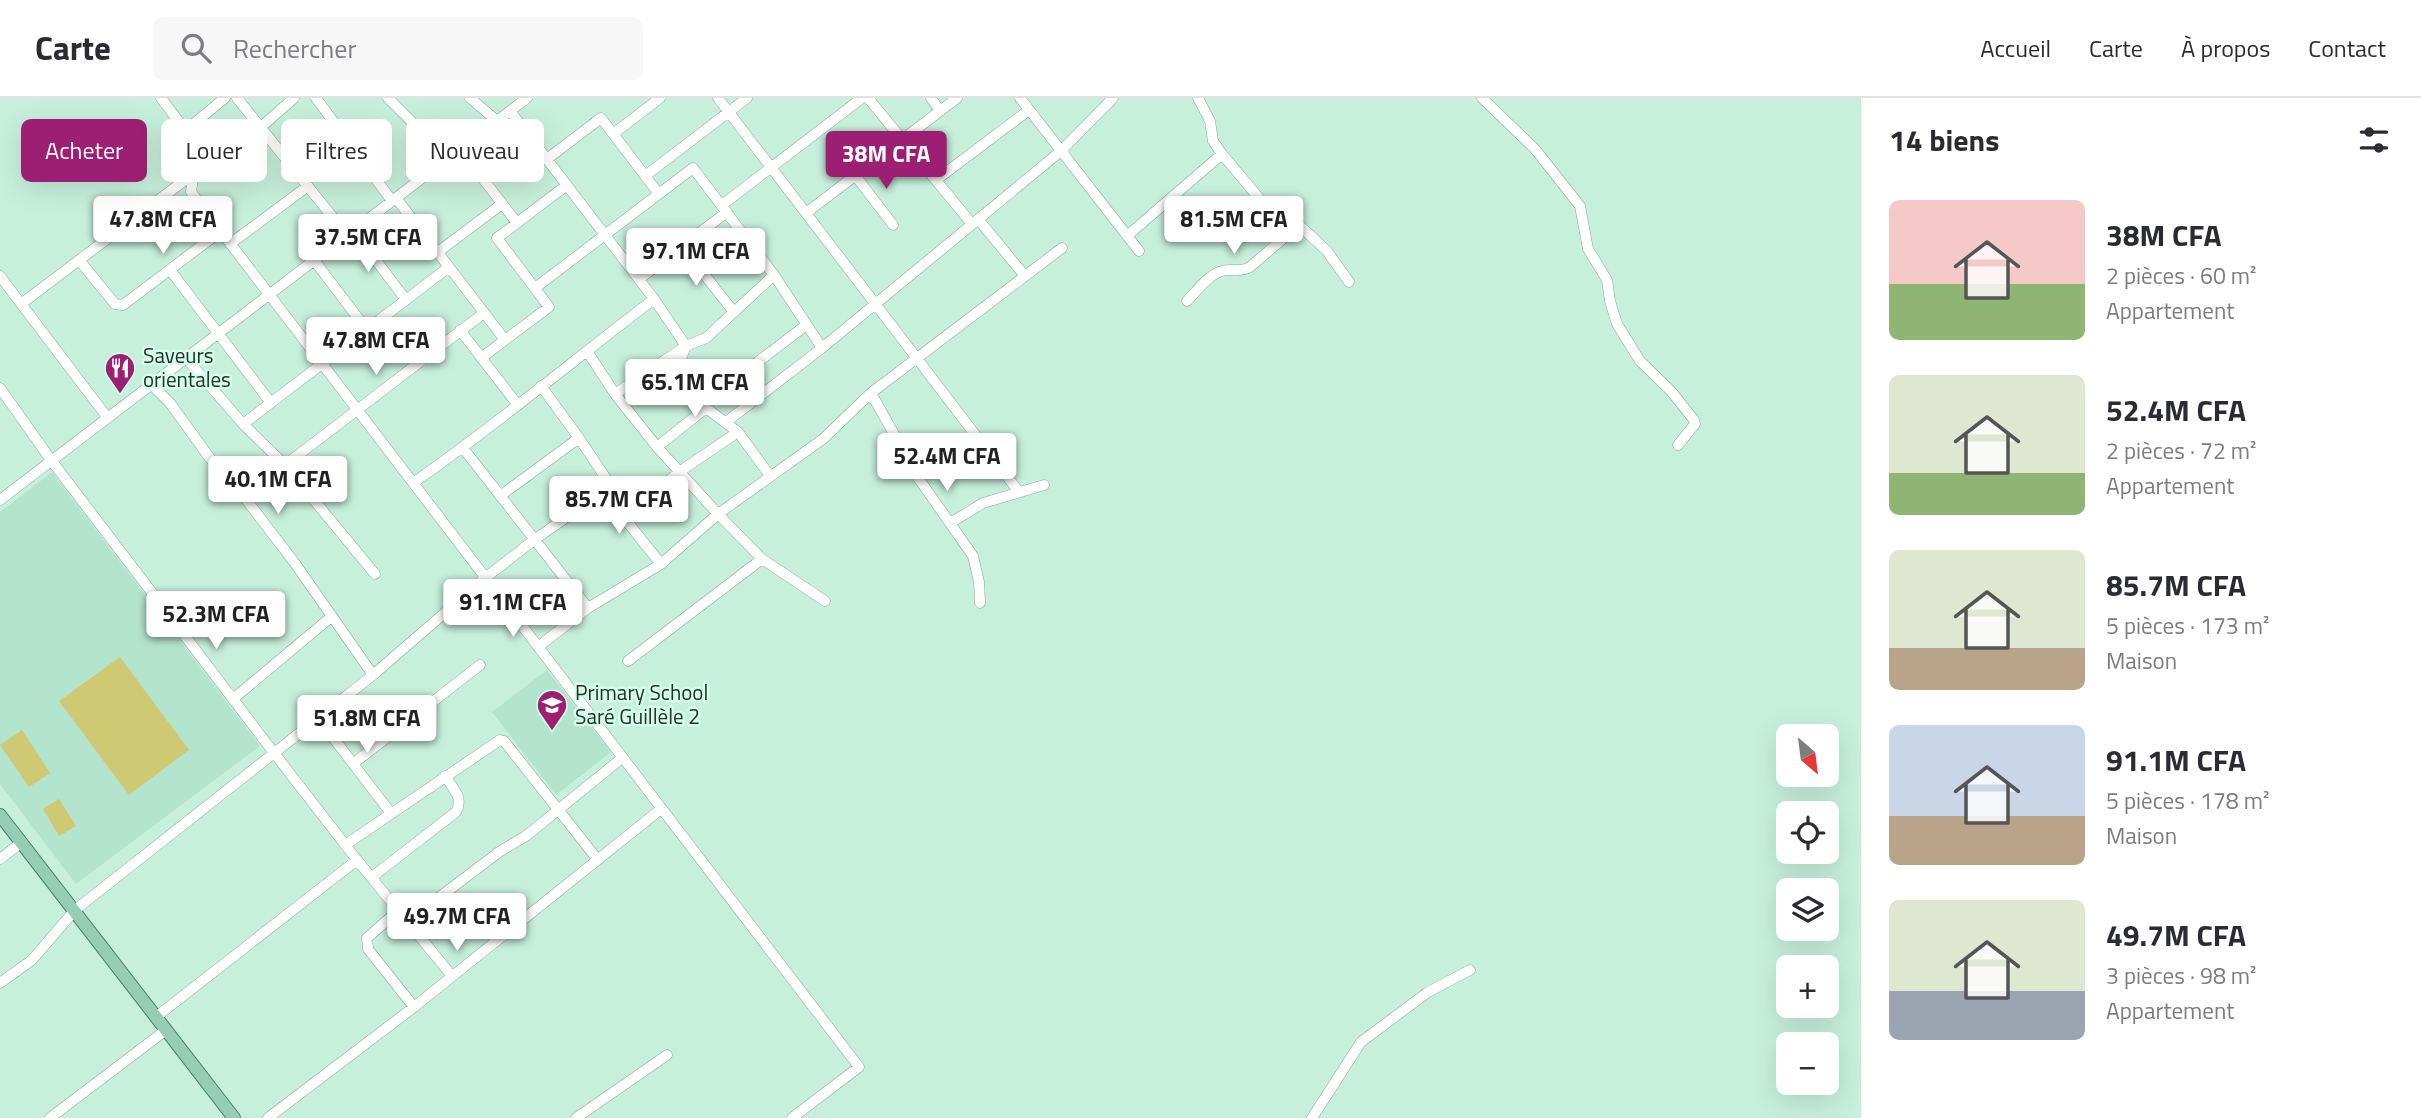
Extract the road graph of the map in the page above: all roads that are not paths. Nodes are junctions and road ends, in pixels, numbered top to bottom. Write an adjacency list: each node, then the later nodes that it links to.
1 (161, 98): 24 (street)
2 (225, 98): 25 (street)
3 (237, 98): 26 (street)
4 (294, 98): 30 (street)
5 (316, 98): 49 (street)
6 (388, 98): 27 (street)
7 (470, 98): 28 (street)
8 (527, 98): 21 (street)
9 (659, 98): 31 (street)
10 (718, 98): 23 (street)
11 (747, 98): 23 (street)
12 (862, 98): 38 (street)
13 (868, 98): 33 (street)
14 (931, 98): 22 (street)
15 (957, 98): 22 (street)
16 (1020, 98): 20 (street)
17 (1113, 98): 34 (street)
18 (1198, 98): 35 (street)
19 (1482, 98): 110 (street)
20 (1030, 110): 34 (street); 41 (street)
21 (510, 111): 29 (street); 37 (street)
22 (940, 111): 33 (street)
23 (729, 112): 38 (street); 40 (street)
24 (177, 119)
25 (199, 119)
26 (254, 119)
27 (409, 119)
28 (495, 119)
29 (500, 119)
30 (267, 122)
31 (613, 134): 37 (street); 40 (street)
32 (267, 135): 47 (street)
33 (902, 139): 39 (street); 41 (street)
34 (1061, 151): 53 (street); 60 (street)
35 (1222, 154): 56 (street); 60 (street)
36 (544, 158): 37 (street)
37 (547, 159): 46 (street)
38 (771, 167): 51 (street); 52 (street)
39 (855, 175): 52 (street); 55 (street)
40 (645, 176): 48 (street)
41 (936, 180): 53 (street)
42 (181, 182): 66 (street)
43 (192, 182): 57 (street)
44 (416, 182): 49 (street)
45 (485, 182): 50 (street)
46 (567, 185): 54 (street); 59 (street)
47 (308, 186): 58 (street); 61 (street)
48 (659, 194): 51 (street); 59 (street)
49 (394, 199): 58 (street); 65 (street)
50 (502, 204): 54 (street); 65 (street)
51 (724, 208): 62 (street); 70 (street)
52 (806, 213): 80 (street)
53 (975, 221): 72 (street); 80 (street)
54 (517, 223): 75 (street)
55 (893, 225)
56 (1299, 225): 74 (street); 79 (street)
57 (221, 232): 61 (street); 69 (street)
58 (350, 233): 67 (street); 78 (street)
59 (605, 235): 73 (street); 75 (street)
60 (1127, 236): 64 (street)
61 (230, 244): 76 (street)
62 (682, 246): 73 (street); 82 (street)
63 (1062, 248): 72 (street)
64 (1139, 251)
65 (438, 252): 68 (street)
66 (79, 260): 69 (street); 81 (street)
67 (314, 260): 76 (street); 85 (street)
68 (449, 267): 78 (street); 83 (street)
69 (170, 270): 87 (street)
70 (774, 275): 82 (street); 84 (street)
71 (0, 276): 81 (street)
72 (1025, 276): 94 (street)
73 (639, 279): 77 (street)
74 (1349, 282)
75 (535, 288): 88 (street)
76 (269, 295): 87 (street); 95 (street)
77 (654, 299): 89 (street); 91 (street)
78 (406, 300): 85 (street)
79 (1186, 301)
80 (874, 303): 90 (street); 94 (street)
81 (21, 304): 105 (street)
82 (733, 311): 89 (street)
83 (484, 313): 86 (street); 88 (street)
84 (805, 326): 90 (street); 103 (street)
85 (367, 330): 95 (street)
86 (460, 330): 93 (street); 104 (street)
87 (218, 333): 92 (street); 101 (street)
88 (505, 340): 93 (street)
89 (686, 346): 100 (street); 103 (street)
90 (822, 348): 106 (street)
91 (587, 351): 97 (street); 100 (street)
92 (186, 358): 96 (street); 107 (street)
93 (481, 358): 102 (street)
94 (917, 358): 99 (street); 120 (street)
95 (322, 364): 101 (street); 104 (street)
96 (151, 384): 105 (street); 134 (street)
97 (541, 386): 102 (street); 109 (street)
98 (0, 388): 113 (street)
99 (871, 393): 116 (street); 125 (street)
100 (615, 394): 111 (street)
101 (271, 403): 107 (street)
102 (517, 404): 112 (street)
103 (703, 407): 106 (street); 111 (street)
104 (357, 411): 114 (street); 117 (street)
105 (107, 417): 113 (street)
106 (726, 422): 108 (street)
107 (243, 424): 114 (street)
108 (738, 432): 115 (street); 116 (street)
109 (579, 438): 119 (street); 121 (street)
110 (1678, 445)
111 (657, 447): 115 (street)
112 (463, 448): 117 (street); 121 (street)
113 (51, 460): 122 (street); 139 (street)
114 (285, 465): 129 (street)
115 (679, 472): 123 (street); 124 (street)
116 (771, 477): 123 (street)
117 (413, 483): 130 (street)
118 (1044, 485): 120 (street)
119 (611, 486): 124 (street); 126 (street)
120 (1019, 492): 125 (street)
121 (500, 496): 126 (street)
122 (0, 500)
123 (718, 514): 127 (street); 128 (street)
124 (624, 518): 128 (street)
125 (950, 523): 132 (street)
126 (534, 540): 130 (street); 133 (street)
127 (762, 559): 131 (street); 136 (street)
128 (662, 564): 133 (street)
129 (375, 574)
130 (485, 578): 135 (street); 138 (street)
131 (825, 601)
132 (979, 603)
133 (588, 608): 135 (street)
134 (331, 617): 138 (street); 139 (street)
135 (538, 647): 142 (street)
136 (628, 661)
137 (480, 666): 143 (street)
138 (373, 675): 140 (street)
139 (233, 699): 141 (street)
140 (318, 718): 141 (street); 143 (street)
141 (274, 752): 150 (street); 155 (street)
142 (622, 758): 145 (street); 146 (street)
143 (354, 763): 147 (street)
144 (444, 776): 146 (street); 147 (street); 154 (street)
145 (661, 809): 153 (street); 169 (street)
146 (558, 810): 153 (street); 157 (street)
147 (390, 812): 150 (street)
148 (0, 815): 149 (main road)
149 (22, 842): 151 (street); 155 (main road)
150 (345, 845): 152 (street)
151 (0, 859)
152 (357, 860): 154 (street); 162 (street)
153 (598, 860): 159 (street)
154 (372, 877): 156 (street)
155 (75, 910): 160 (street); 162 (main road)
156 (399, 910): 157 (street); 161 (street)
157 (408, 921): 159 (street)
158 (1470, 970): 170 (street)
159 (452, 976): 161 (street)
160 (0, 983)
161 (414, 1007): 167 (street)
162 (156, 1017): 163 (main road)
163 (166, 1030): 165 (street); 166 (main road)
164 (667, 1055): 168 (street)
165 (50, 1118)
166 (234, 1118)
167 (268, 1118)
168 (576, 1118)
169 (792, 1118)
170 (1312, 1118)

